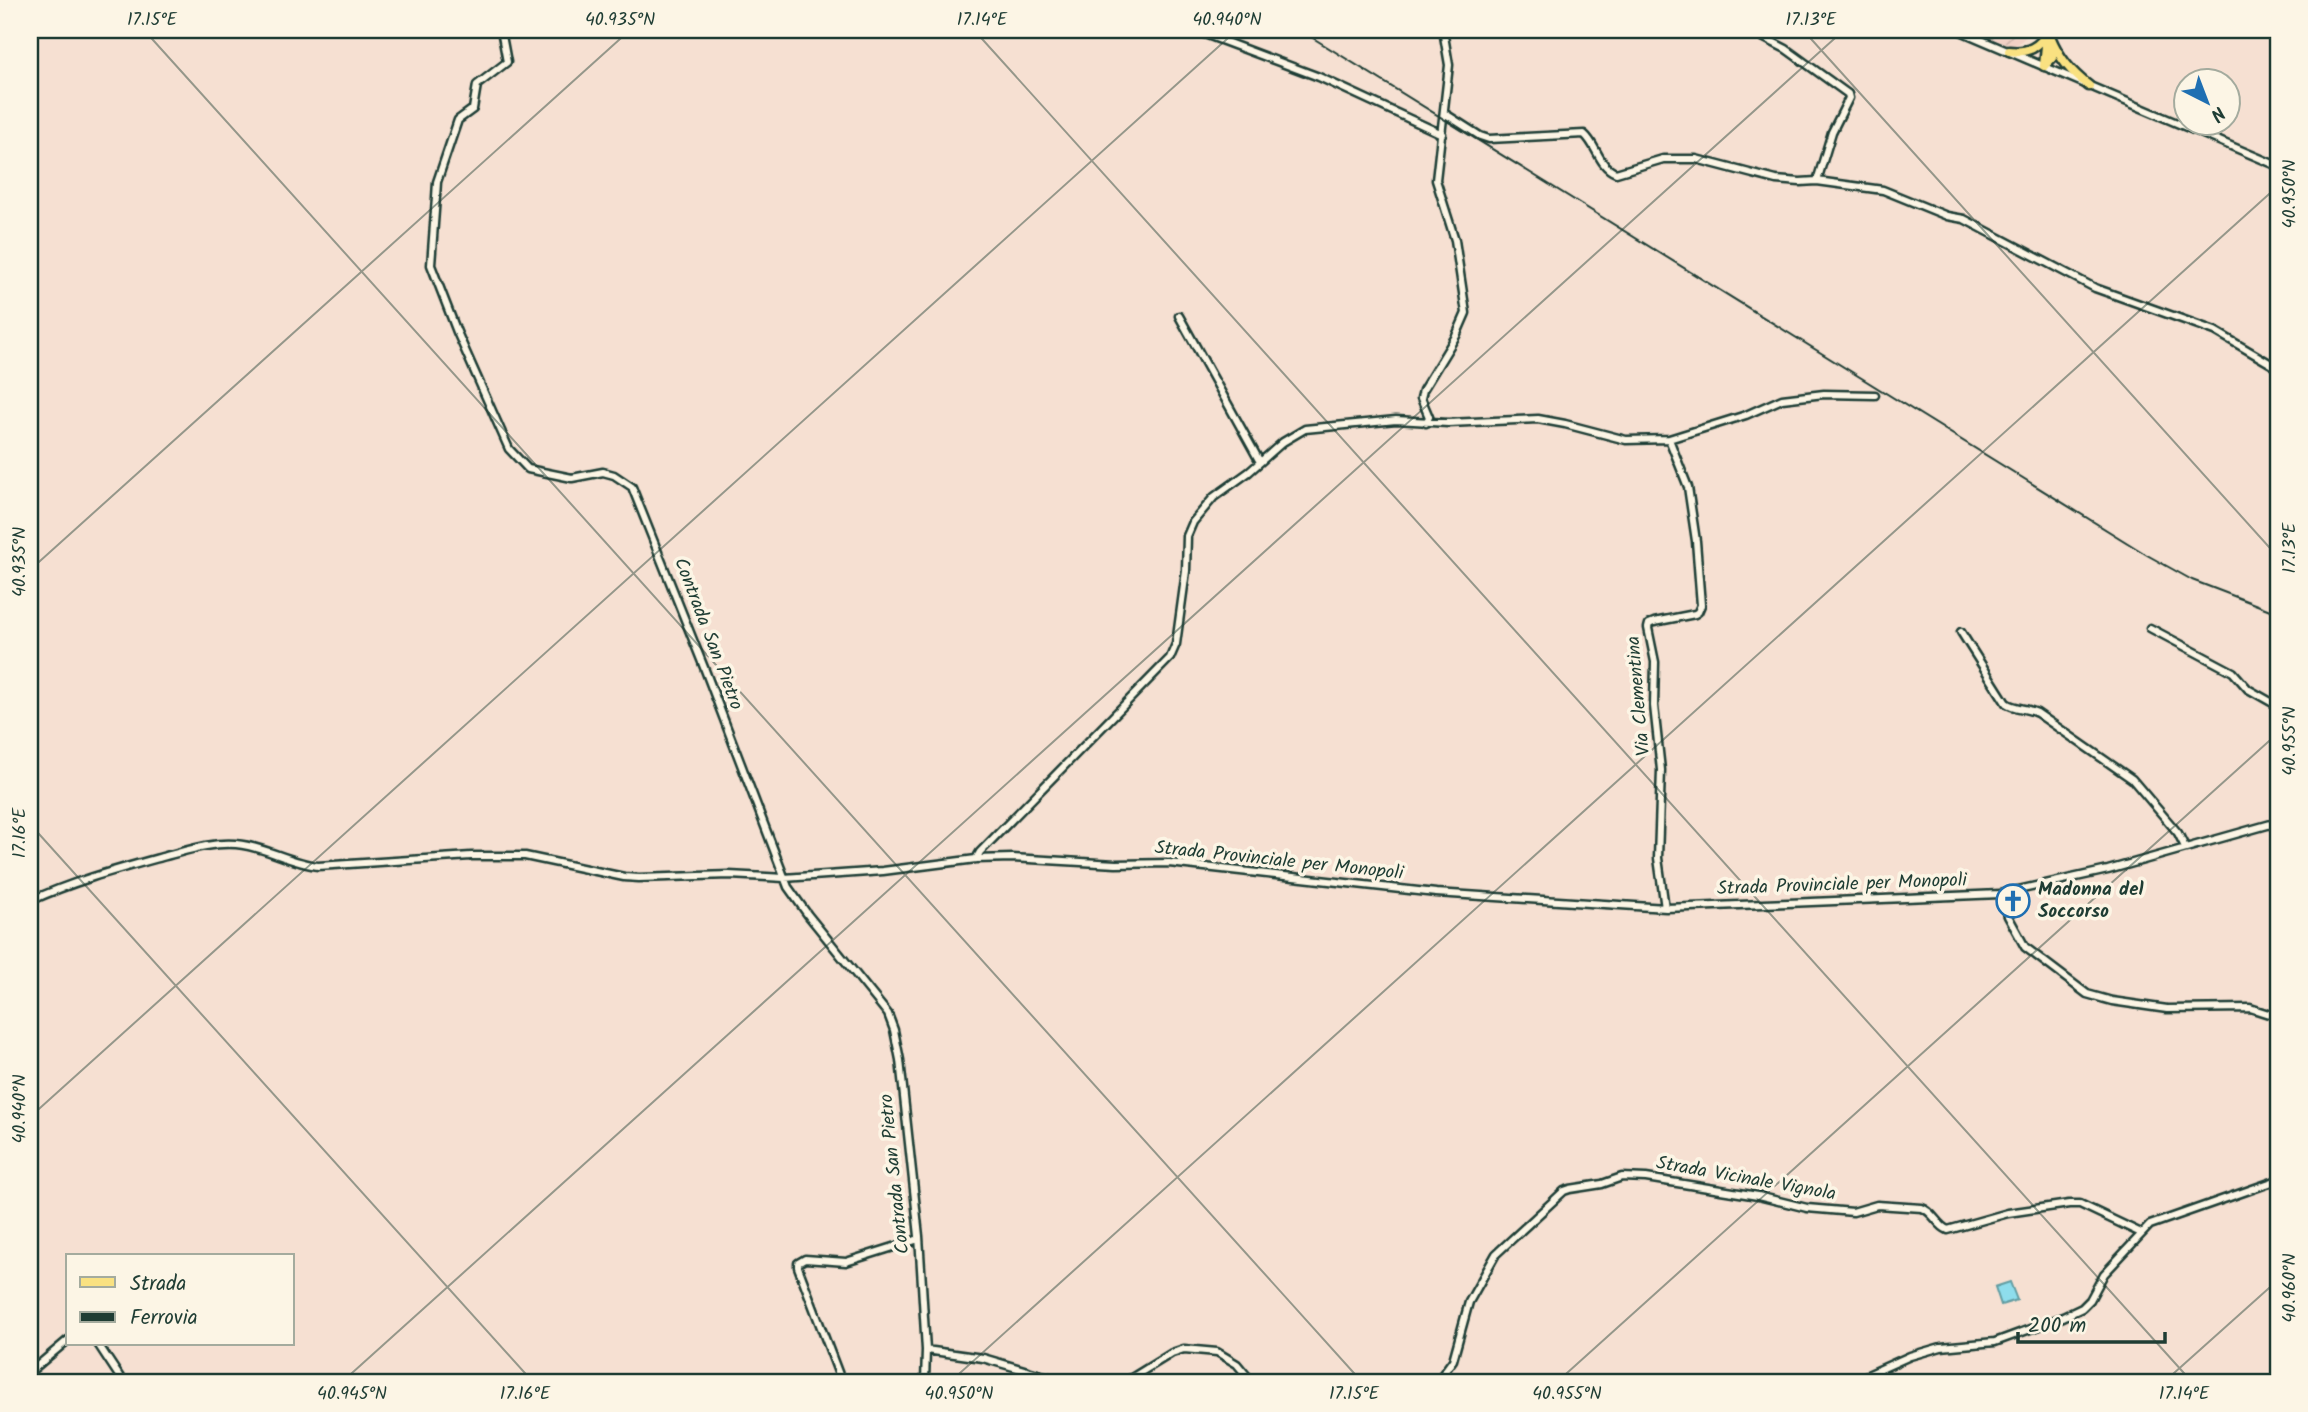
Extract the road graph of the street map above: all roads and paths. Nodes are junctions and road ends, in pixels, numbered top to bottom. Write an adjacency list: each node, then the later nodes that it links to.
1 (501, 30): 26 (street, Contrada San Pietro)
2 (1194, 30): 11 (street)
3 (1443, 30): 10 (street)
4 (1749, 30): 13 (street)
5 (1958, 30): 7 (street)
6 (2049, 32): 7 (main road); 8 (main road); 9 (main road)
7 (2009, 51): 8 (street)
8 (2044, 66): 9 (street)
9 (2089, 86): 12 (street)
10 (1444, 113): 11 (street); 13 (street)
11 (1442, 134): 17 (street)
12 (2278, 166)
13 (1817, 181): 15 (street)
14 (1179, 316): 19 (street)
15 (2278, 368)
16 (1875, 395): 18 (street)
17 (1426, 423): 18 (street); 19 (street)
18 (1669, 439): 29 (street, Via Clementina)
19 (1260, 462): 25 (street)
20 (2150, 628): 22 (street)
21 (1961, 632): 24 (street)
22 (2278, 706)
23 (2278, 822): 24 (street, Strada Provinciale per Monopoli)
24 (2185, 847): 27 (street, Strada Provinciale per Monopoli)
25 (976, 859): 26 (street, Strada Provinciale per Monopoli); 29 (street, Strada Provinciale per Monopoli)
26 (784, 878): 28 (street, Strada Provinciale per Monopoli); 33 (street, Contrada San Pietro)
27 (2000, 894): 29 (street, Strada Provinciale per Monopoli); 30 (street)
28 (30, 901)
29 (1665, 908)
30 (2278, 1017)
31 (2278, 1180): 32 (street)
32 (2141, 1233): 45 (street, Strada Vicinale Vignola); 46 (street)
33 (919, 1239): 36 (street, Contrada San Pietro); 39 (street)
34 (66, 1341): 37 (street)
35 (99, 1346): 40 (street)
36 (926, 1350): 41 (street, Contrada San Pietro); 42 (street)
37 (30, 1372)
38 (2278, 1379): 47 (street)
39 (841, 1380)
40 (123, 1382)
41 (925, 1382)
42 (1065, 1382)
43 (1125, 1382): 44 (street)
44 (1252, 1382)
45 (1437, 1382)
46 (1852, 1382)
47 (2271, 1382)

